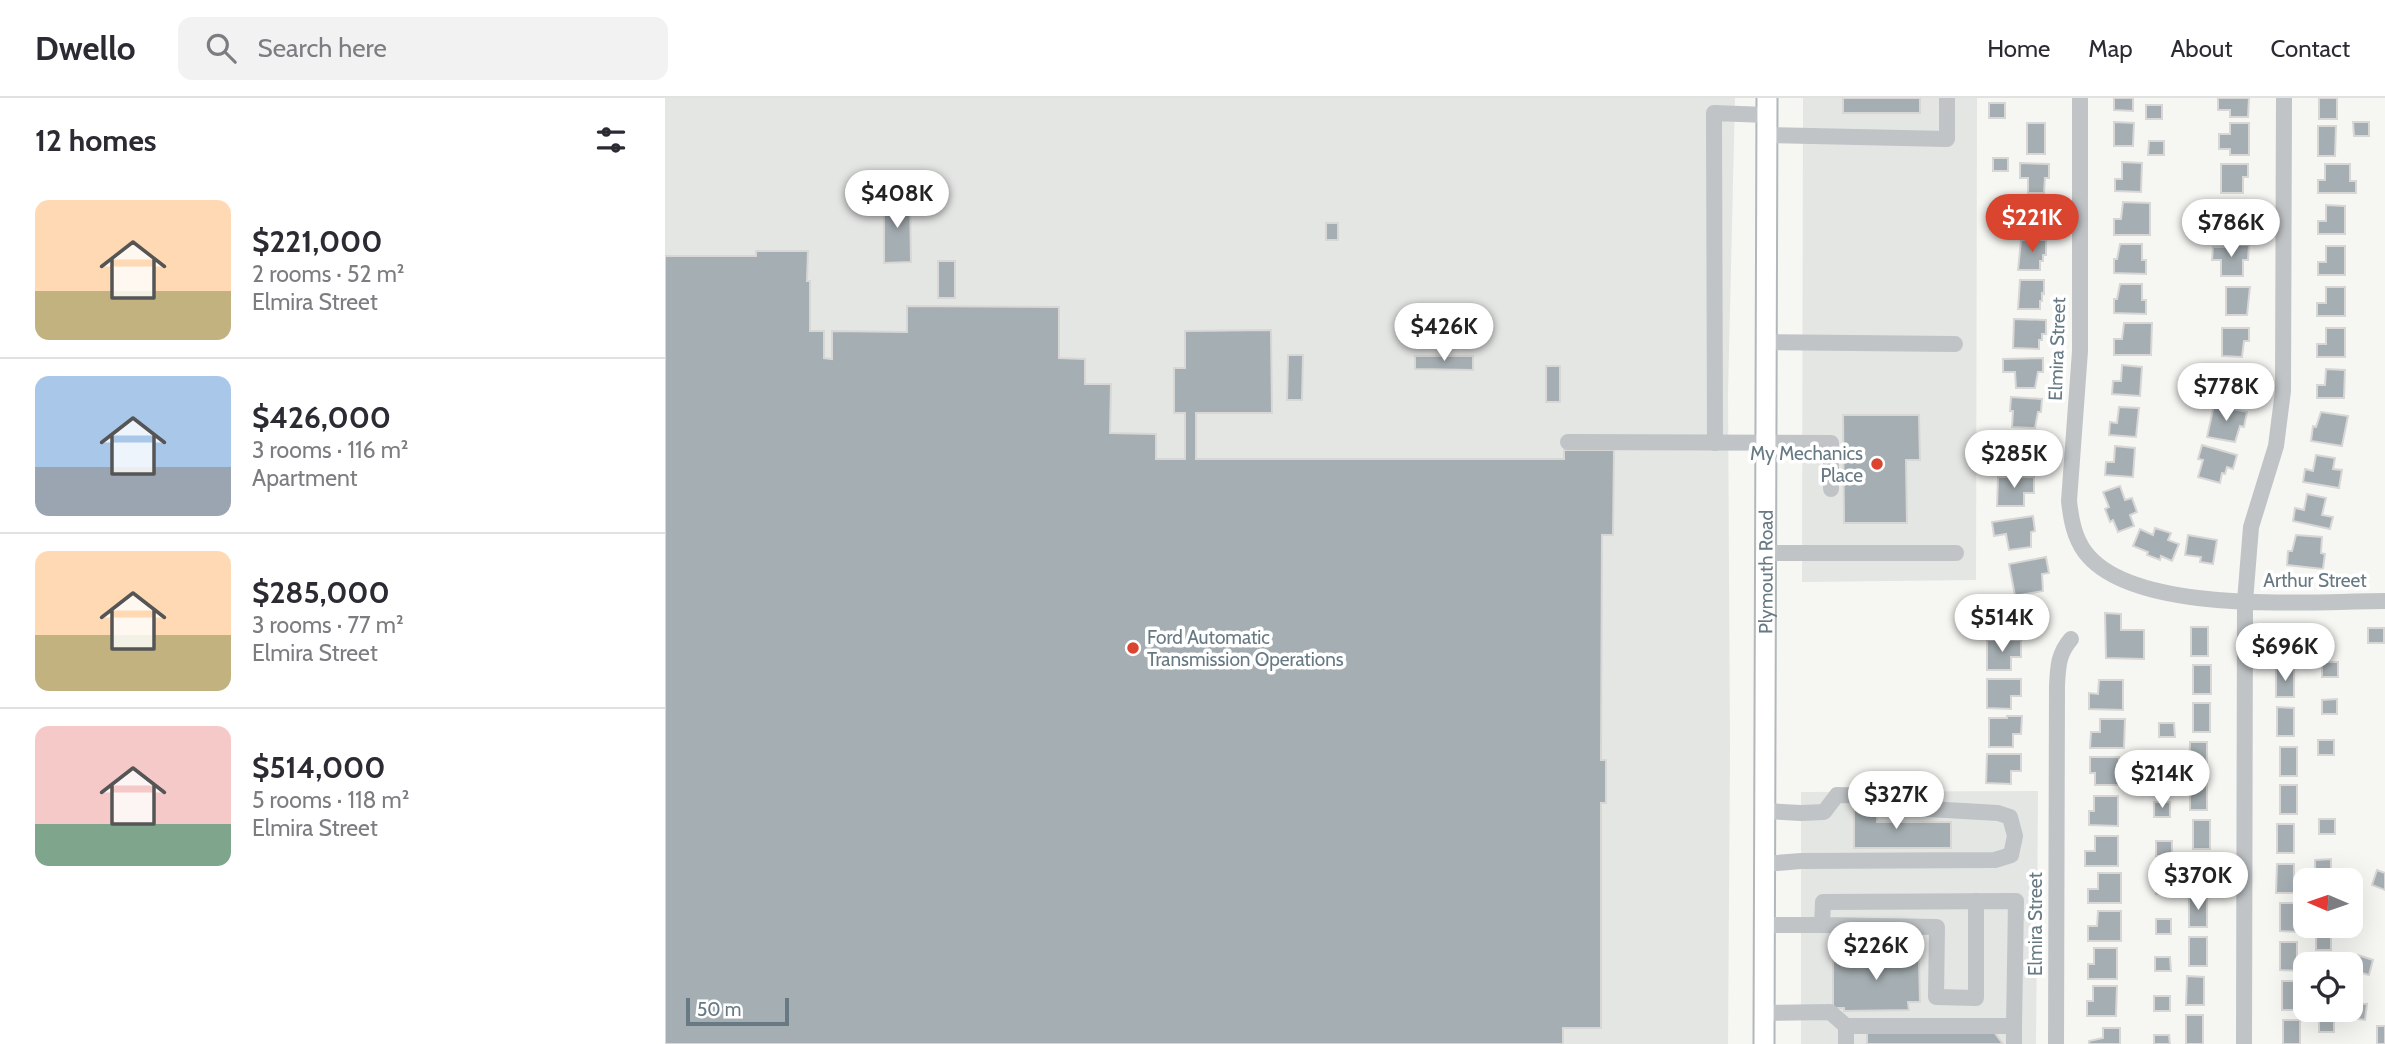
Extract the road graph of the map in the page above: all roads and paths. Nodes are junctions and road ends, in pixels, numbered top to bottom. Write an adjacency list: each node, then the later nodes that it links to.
1 (1947, 98): 5 (street)
2 (2080, 98): 14 (street, Elmira Street)
3 (2284, 98): 14 (street)
4 (1715, 105): 5 (street); 9 (street)
5 (1767, 116): 6 (main road, Plymouth Road)
6 (1766, 342): 7 (street); 10 (main road, Plymouth Road)
7 (1955, 344)
8 (1568, 442): 9 (street)
9 (1716, 443): 10 (street)
10 (1766, 443): 11 (street); 12 (main road, Plymouth Road)
11 (1831, 489)
12 (1765, 553): 13 (street); 17 (main road, Plymouth Road)
13 (1956, 553)
14 (2245, 601): 15 (street, Arthur Street); 29 (street)
15 (2385, 601)
16 (2071, 639): 28 (street, Elmira Street)
17 (1765, 811): 18 (main road, Plymouth Road); 18 (street)
18 (1764, 864): 20 (main road, Plymouth Road)
19 (1976, 901): 21 (street); 21 (street); 24 (street)
20 (1764, 925): 21 (street); 22 (main road, Plymouth Road)
21 (1822, 925)
22 (1764, 1013): 23 (street); 25 (main road, Plymouth Road)
23 (1846, 1026): 24 (street); 26 (street)
24 (2014, 1026): 27 (street)
25 (1764, 1044)
26 (1846, 1044)
27 (2014, 1044)
28 (2056, 1044)
29 (2244, 1044)

